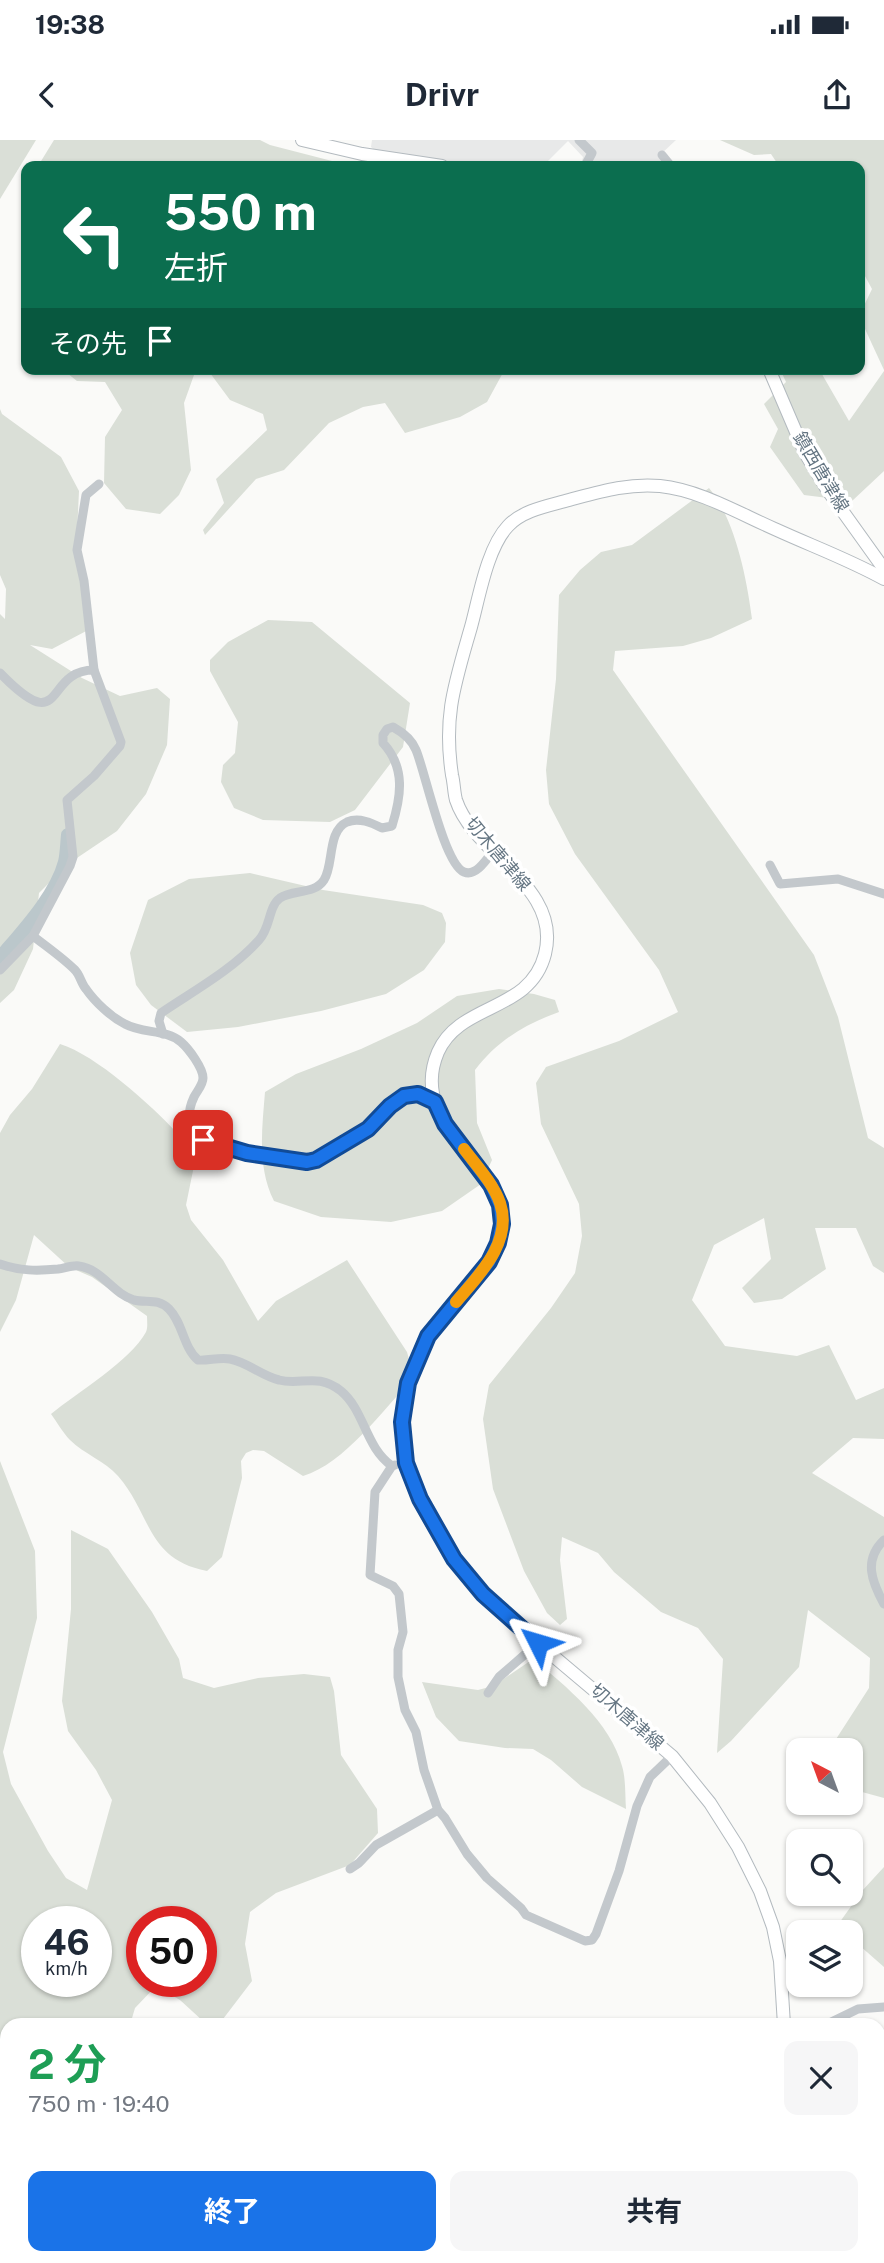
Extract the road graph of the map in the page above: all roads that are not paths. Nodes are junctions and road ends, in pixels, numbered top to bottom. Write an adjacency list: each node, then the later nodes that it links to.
1 (303, 140): 4 (main road)
2 (579, 140): 5 (street)
3 (662, 155): 6 (street)
4 (409, 161)
5 (588, 161)
6 (667, 161)
7 (772, 375): 9 (main road, 鎮西唐津線)
8 (99, 484): 11 (street)
9 (884, 569)
10 (884, 579): 13 (main road, 切木唐津線)
11 (94, 670): 12 (street); 16 (street)
12 (0, 673)
13 (493, 851): 18 (street); 19 (main road, 切木唐津線)
14 (770, 865): 15 (street)
15 (884, 894)
16 (33, 936): 17 (street); 18 (street)
17 (0, 970)
18 (163, 1034): 19 (street)
19 (435, 1102): 21 (main road, 切木唐津線)
20 (0, 1264): 22 (street)
21 (406, 1463): 22 (street); 25 (main road, 切木唐津線)
22 (392, 1466): 28 (street)
23 (884, 1540): 24 (street)
24 (884, 1604)
25 (538, 1643): 26 (street); 27 (main road, 切木唐津線)
26 (488, 1693)
27 (672, 1756): 28 (street); 31 (main road, 切木唐津線)
28 (438, 1810): 29 (street)
29 (350, 1869)
30 (884, 2007): 32 (street)
31 (784, 2018)
32 (839, 2018)

